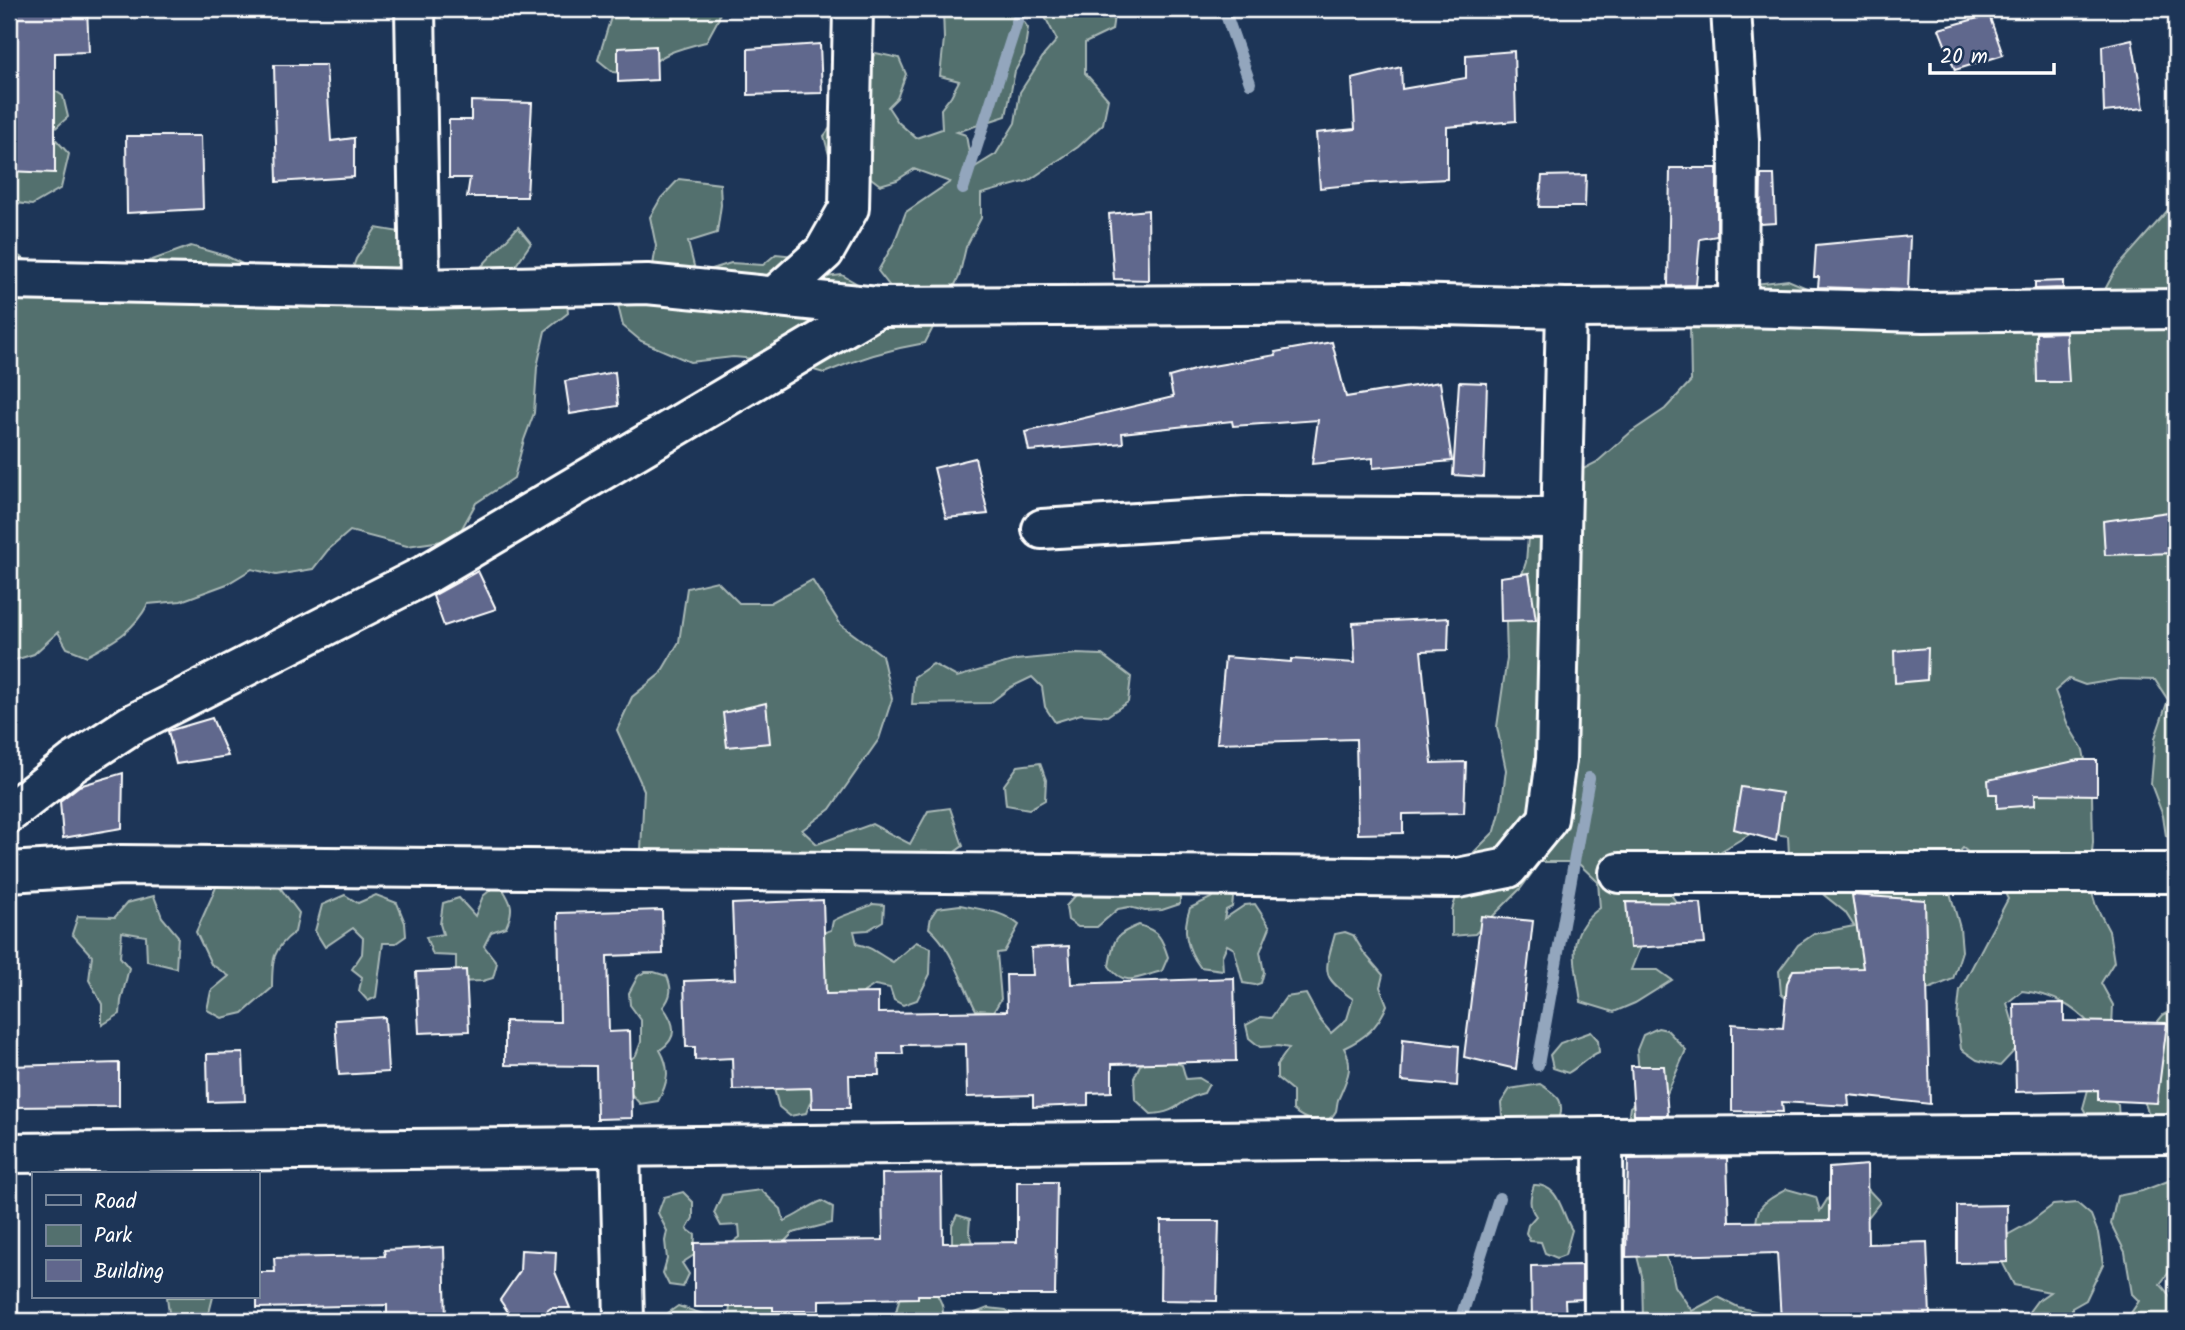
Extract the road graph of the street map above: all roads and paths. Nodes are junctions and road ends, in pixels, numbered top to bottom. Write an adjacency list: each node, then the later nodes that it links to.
1 (415, 9): 5 (street)
2 (853, 9): 6 (street)
3 (1731, 9): 8 (street)
4 (9, 281): 5 (street)
5 (420, 289): 6 (street)
6 (774, 297): 7 (street)
7 (878, 307): 9 (street); 13 (street)
8 (1738, 307): 9 (street); 10 (street)
9 (1566, 308): 11 (street)
10 (2176, 309)
11 (1560, 518): 12 (street); 14 (street)
12 (1042, 529)
13 (9, 813)
14 (9, 872)
15 (1619, 873): 16 (street)
16 (2176, 873)
17 (2176, 1134): 18 (street)
18 (1603, 1137): 19 (street); 22 (street)
19 (620, 1147): 20 (street); 21 (street)
20 (9, 1153)
21 (624, 1321)
22 (1604, 1321)

